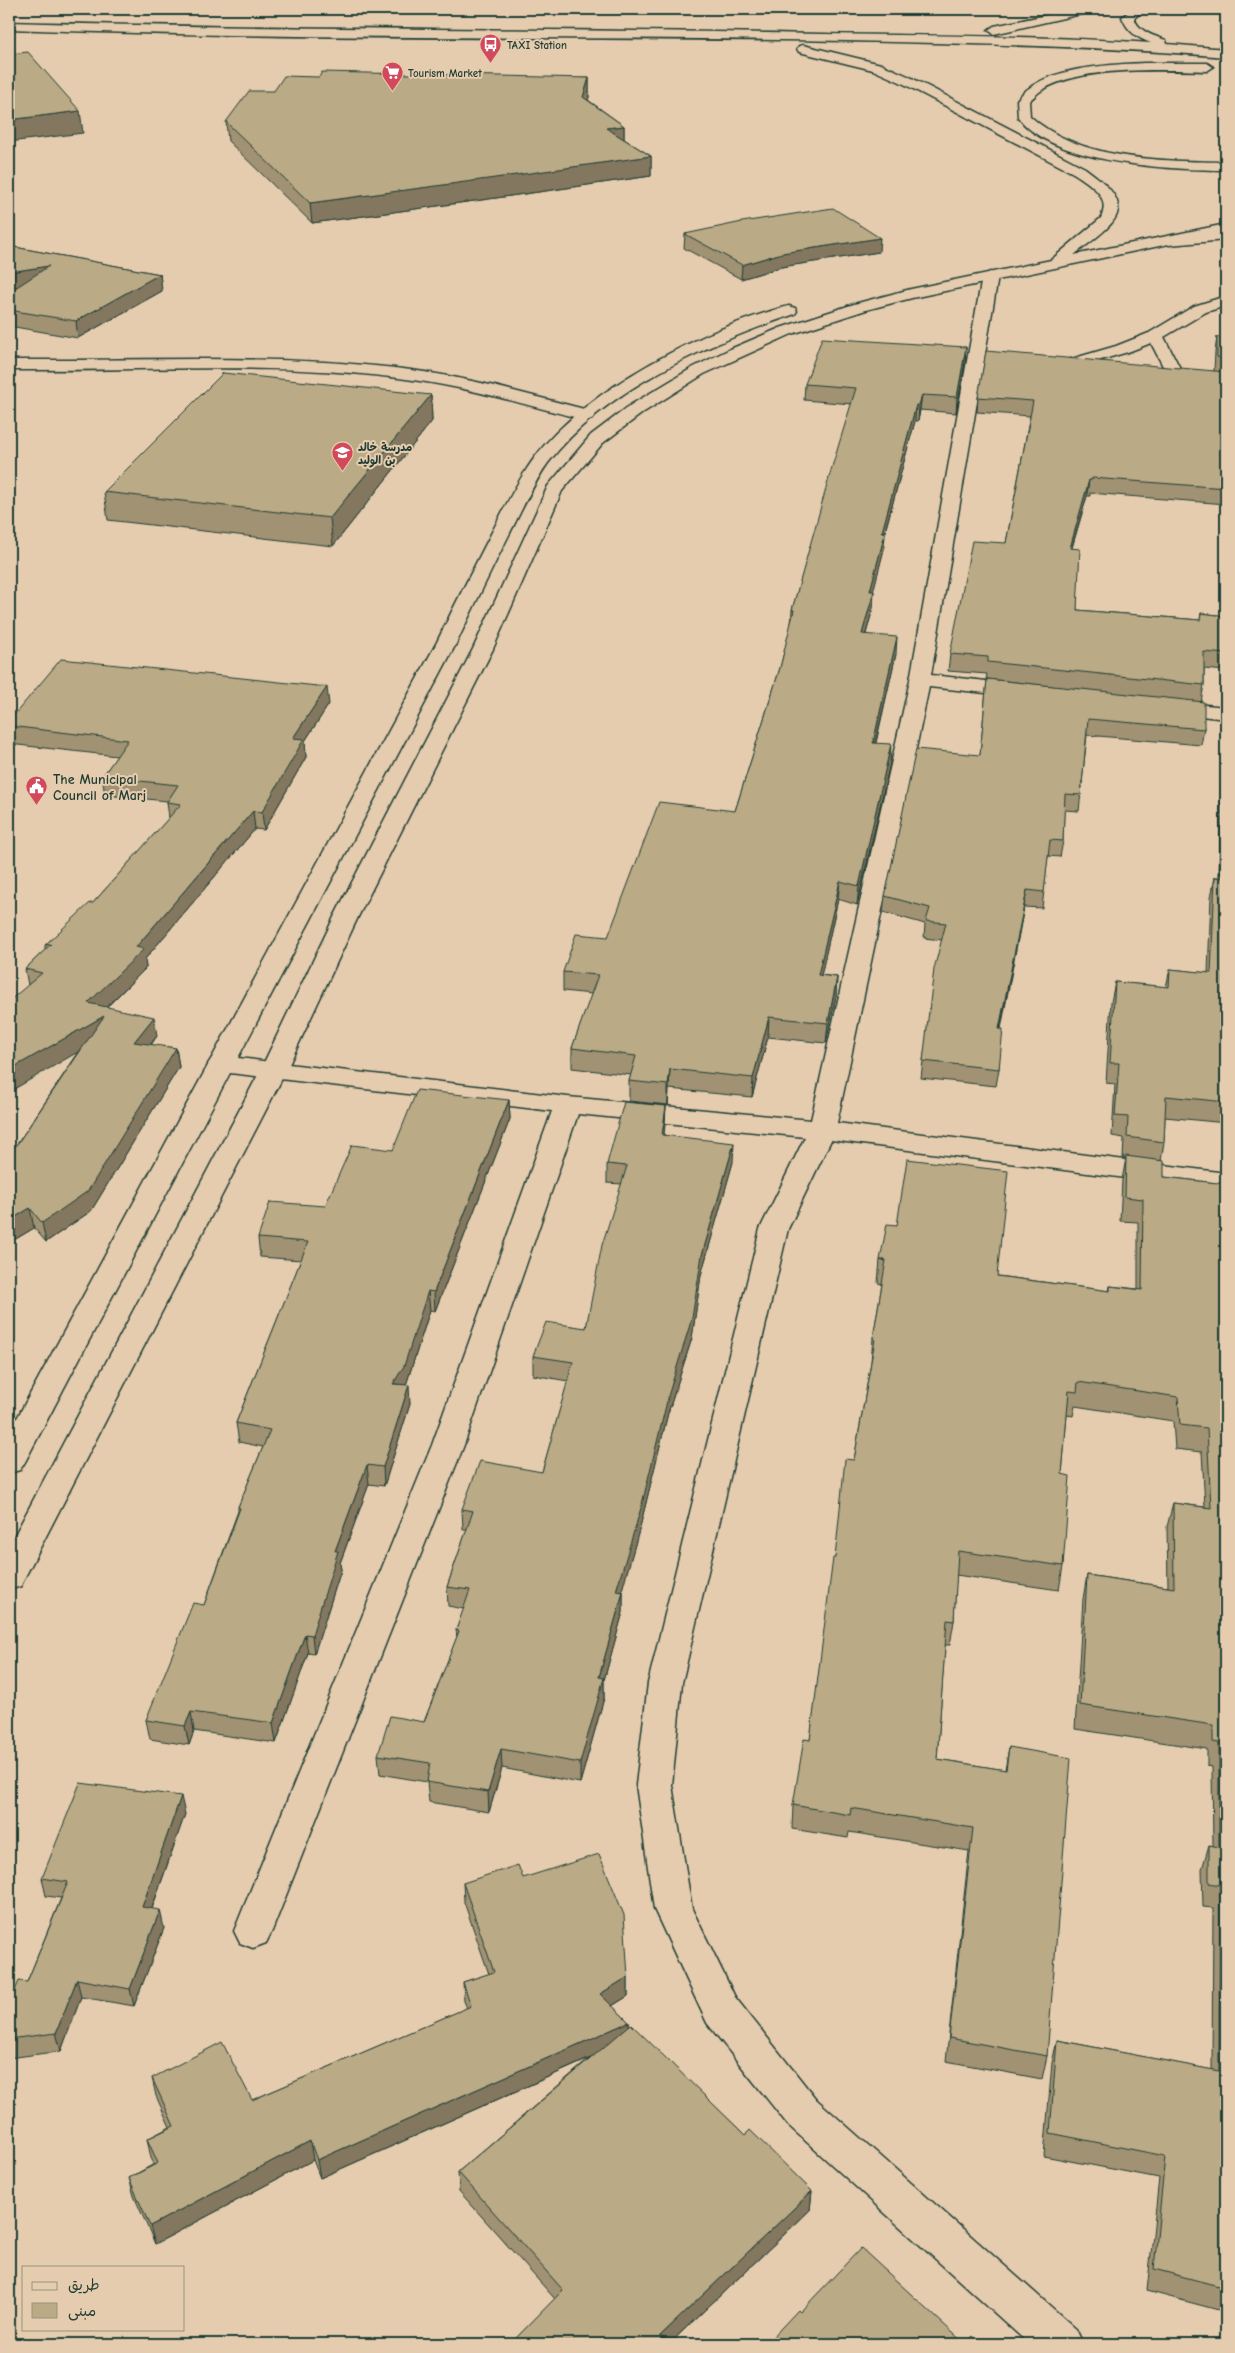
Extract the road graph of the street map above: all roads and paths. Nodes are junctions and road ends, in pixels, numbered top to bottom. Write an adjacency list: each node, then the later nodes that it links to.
1 (1090, 9): 5 (main road)
2 (1139, 9): 7 (main road)
3 (9, 26): 4 (main road)
4 (647, 35): 5 (main road); 6 (main road)
5 (870, 38): 7 (main road)
6 (779, 43): 9 (main road); 15 (main road)
7 (1195, 50): 8 (main road)
8 (1226, 53)
9 (1223, 64): 10 (main road)
10 (1226, 166)
11 (1226, 212): 15 (main road)
12 (1226, 228): 14 (main road)
13 (1226, 236): 14 (main road)
14 (1169, 241): 16 (main road)
15 (1076, 244): 16 (main road); 25 (main road)
16 (1053, 265): 17 (main road)
17 (990, 278): 26 (main road); 31 (main road)
18 (1226, 301): 19 (main road)
19 (1155, 336): 21 (main road); 23 (main road)
20 (13, 365): 25 (main road)
21 (1108, 370)
22 (1157, 374): 23 (main road)
23 (1176, 376): 24 (main road)
24 (1193, 377)
25 (586, 415): 30 (main road)
26 (920, 680): 27 (main road); 33 (main road)
27 (1039, 693)
28 (1147, 705): 29 (main road)
29 (1226, 713)
30 (221, 1064): 31 (main road); 35 (main road)
31 (273, 1071): 32 (main road); 36 (main road)
32 (568, 1104): 33 (main road); 37 (main road)
33 (822, 1130): 34 (main road); 38 (main road)
34 (1226, 1182)
35 (9, 1462)
36 (9, 1577)
37 (253, 1931)
38 (1061, 2344)

